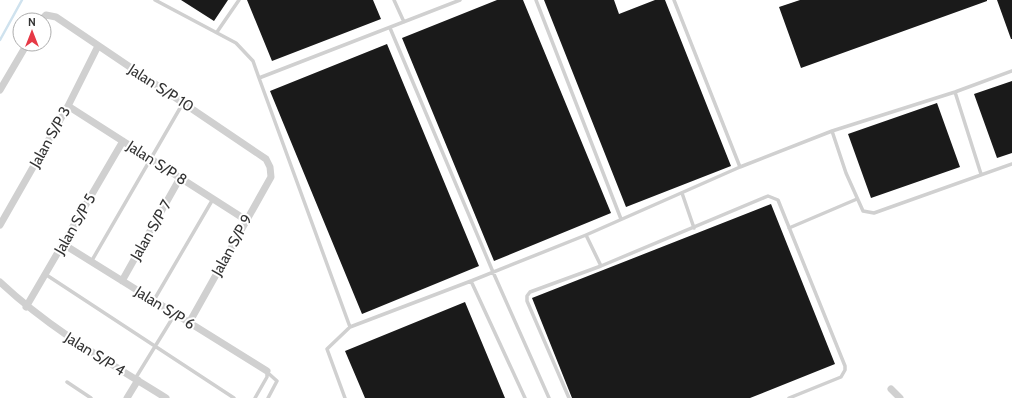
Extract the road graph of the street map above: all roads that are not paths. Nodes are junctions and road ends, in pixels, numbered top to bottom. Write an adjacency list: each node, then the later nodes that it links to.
1 (155, 0): 10 (lane)
2 (239, 0): 10 (lane)
3 (394, 0): 8 (lane)
4 (460, 0): 8 (lane)
5 (536, 0): 30 (lane)
6 (674, 0): 24 (lane)
7 (52, 17): 11 (street, Jalan S/P 10)
8 (404, 22): 9 (lane)
9 (390, 28): 14 (lane); 39 (lane)
10 (217, 32): 14 (lane)
11 (98, 46): 17 (street, Jalan S/P 10); 18 (street, Jalan S/P 3)
12 (22, 52): 15 (street)
13 (1012, 71): 16 (lane)
14 (260, 78): 48 (lane)
15 (0, 90)
16 (955, 92): 19 (lane); 25 (lane)
17 (183, 103): 21 (lane); 23 (street, Jalan S/P 10)
18 (68, 106): 20 (street, Jalan S/P 8); 32 (street, Jalan S/P 3)
19 (832, 131): 24 (lane); 29 (lane)
20 (123, 141): 21 (street, Jalan S/P 8); 36 (street, Jalan S/P 5)
21 (150, 159): 26 (street, Jalan S/P 8); 37 (lane)
22 (1012, 164): 25 (lane)
23 (270, 167): 31 (street, Jalan S/P 9)
24 (740, 167): 27 (lane)
25 (981, 174): 29 (lane)
26 (180, 178): 28 (street, Jalan S/P 8); 41 (street, Jalan S/P 7)
27 (682, 194): 30 (lane); 33 (lane)
28 (213, 199): 31 (street, Jalan S/P 8); 44 (lane)
29 (857, 199): 34 (lane)
30 (621, 219): 35 (lane)
31 (246, 220): 47 (street, Jalan S/P 9)
32 (0, 225)
33 (694, 228): 34 (lane); 38 (lane)
34 (789, 228): 64 (lane)
35 (586, 235): 38 (lane); 39 (lane)
36 (63, 244): 37 (street, Jalan S/P 6); 40 (street, Jalan S/P 5)
37 (91, 262): 41 (street, Jalan S/P 6)
38 (601, 266): 63 (lane)
39 (493, 272): 42 (lane); 62 (lane)
40 (45, 274): 45 (street, Jalan S/P 5); 49 (lane)
41 (122, 281): 44 (street, Jalan S/P 6)
42 (471, 281): 48 (lane); 61 (lane)
43 (0, 282): 45 (street, Jalan S/P 4)
44 (153, 300): 46 (street, Jalan S/P 6)
45 (26, 307): 51 (street, Jalan S/P 4)
46 (175, 314): 47 (street, Jalan S/P 6); 49 (lane)
47 (189, 323): 50 (street, Jalan S/P 6)
48 (350, 327): 60 (lane)
49 (154, 347): 51 (lane); 57 (lane)
50 (268, 372): 58 (lane); 59 (lane)
51 (136, 380): 55 (street); 56 (street, Jalan S/P 4)
52 (67, 382): 54 (lane)
53 (891, 389): 65 (street)
54 (91, 398)
55 (127, 398)
56 (166, 398)
57 (234, 398)
58 (255, 398)
59 (268, 398)
60 (345, 398)
61 (525, 398)
62 (549, 398)
63 (569, 398)
64 (789, 398)
65 (900, 398)

